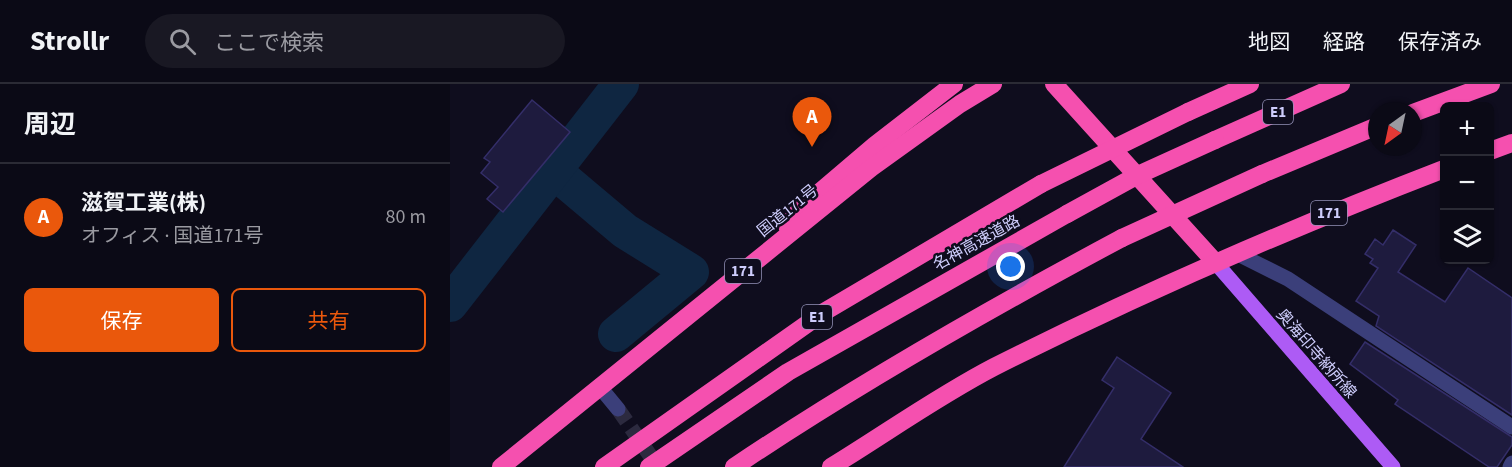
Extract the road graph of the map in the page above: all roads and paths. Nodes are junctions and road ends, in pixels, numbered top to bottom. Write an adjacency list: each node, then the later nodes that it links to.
1 (993, 84): 12 (highway, 国道171号 / 171)
2 (1054, 84): 14 (highway)
3 (1250, 84): 19 (highway, 名神高速道路 / E1, bridge)
4 (1341, 84): 20 (highway, 名神高速道路 / E1, bridge)
5 (1491, 84): 7 (highway)
6 (950, 85): 12 (highway)
7 (1422, 110)
8 (1368, 130): 21 (highway, bridge)
9 (1512, 143): 10 (highway)
10 (1494, 150)
11 (1440, 171): 13 (highway, 171)
12 (770, 249): 15 (highway, 国道171号 / 171)
13 (1236, 253): 14 (highway, 171); 17 (street)
14 (1215, 262): 22 (highway, 171); 23 (main road, 奥海印寺納所線)
15 (599, 386): 16 (street); 18 (highway, 国道171号 / 171)
16 (618, 409)
17 (1512, 427)
18 (501, 467)
19 (604, 467)
20 (649, 467)
21 (734, 467)
22 (831, 467)
23 (1393, 467)

